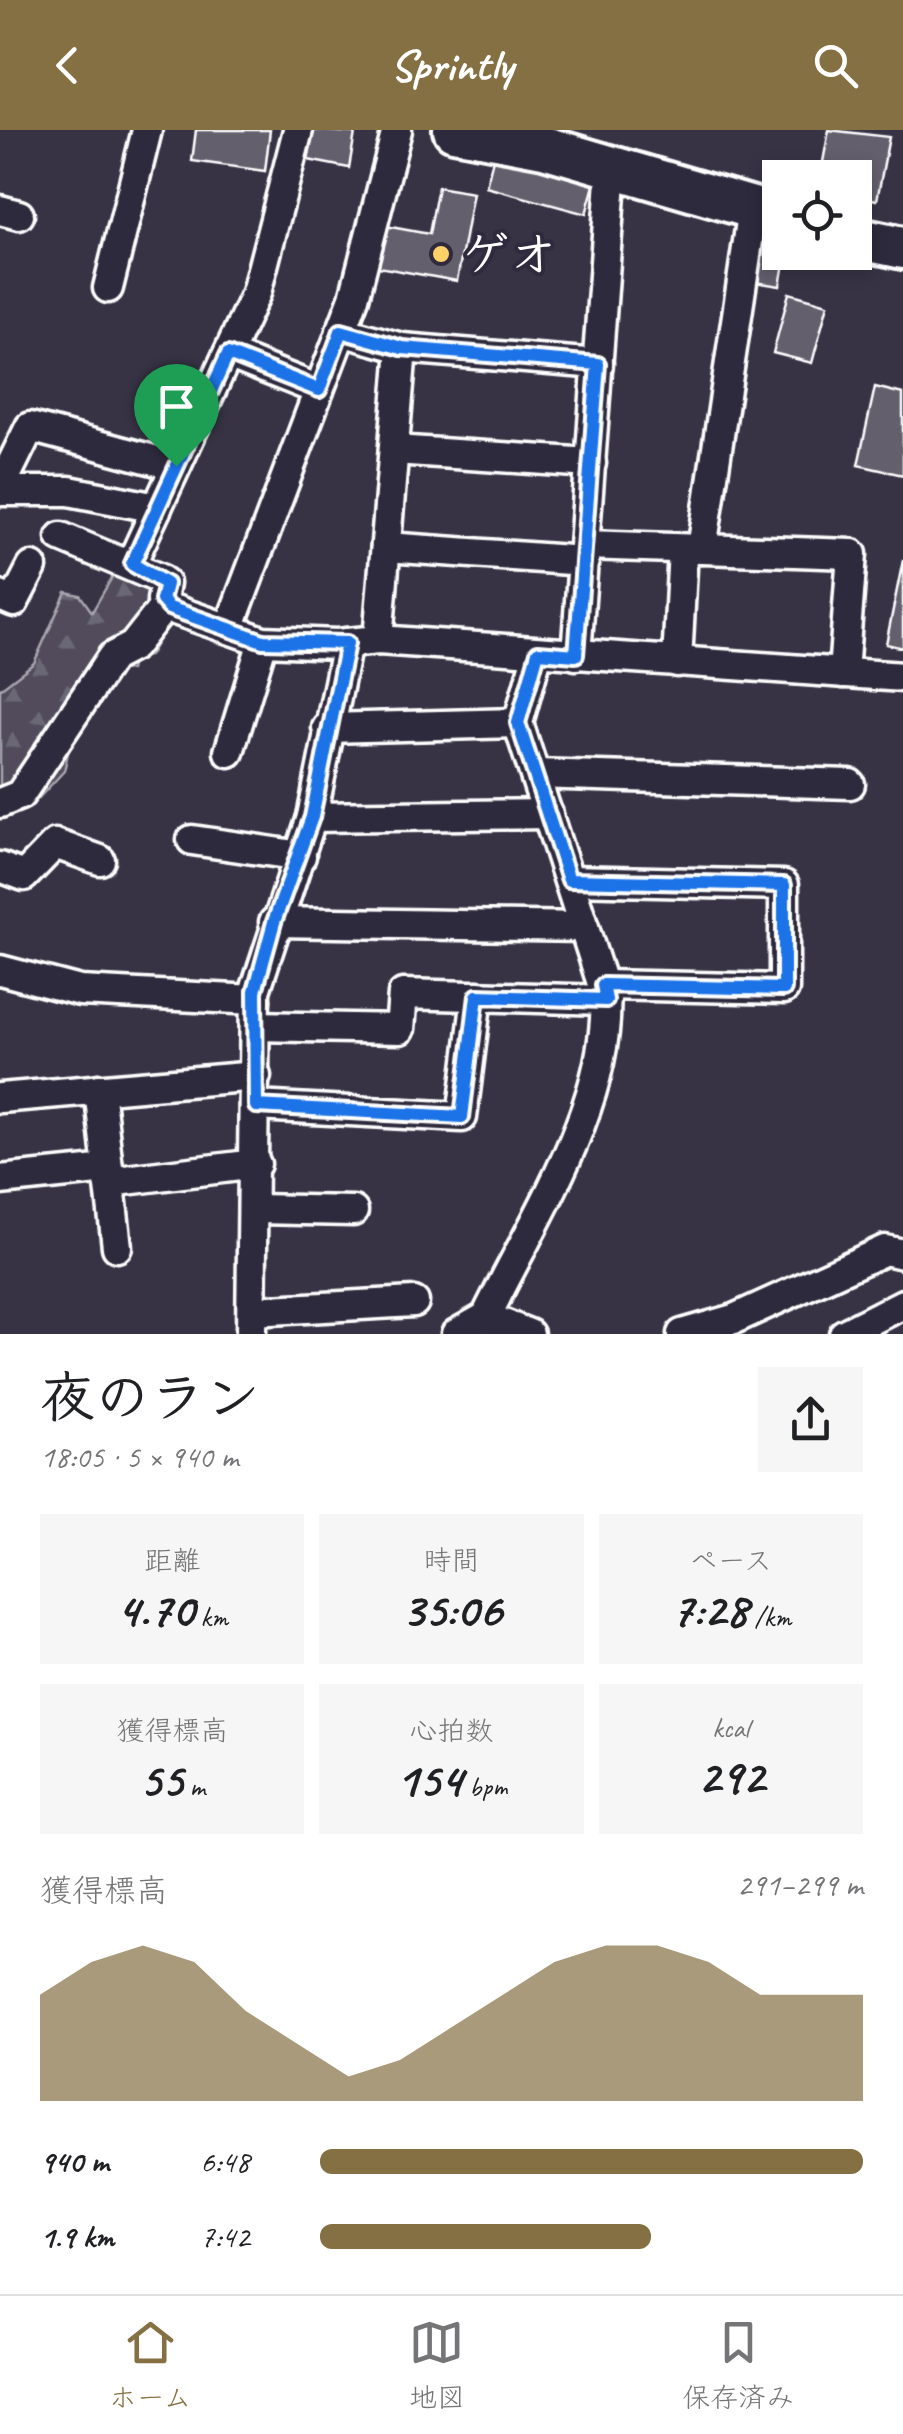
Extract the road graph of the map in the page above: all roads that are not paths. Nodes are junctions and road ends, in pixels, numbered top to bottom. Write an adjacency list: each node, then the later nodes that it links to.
1 (147, 130): 10 (street)
2 (298, 130): 13 (street)
3 (397, 130): 11 (street)
4 (478, 132): 5 (highway)
5 (612, 167): 6 (highway); 14 (street)
6 (762, 211)
7 (762, 230): 23 (street)
8 (872, 242): 9 (highway)
9 (903, 248)
10 (108, 288)
11 (341, 331): 12 (street); 15 (street)
12 (402, 348): 14 (street); 16 (street)
13 (228, 354): 15 (street); 18 (street)
14 (598, 364): 17 (street)
15 (319, 390): 29 (street)
16 (394, 450): 17 (street); 22 (street)
17 (591, 463): 24 (street)
18 (176, 466): 19 (street); 20 (street)
19 (0, 490): 20 (street)
20 (157, 508): 25 (street)
21 (61, 537): 25 (street)
22 (386, 547): 24 (street); 30 (street)
23 (692, 549): 24 (street); 35 (street); 36 (street)
24 (585, 553): 34 (street)
25 (132, 564): 28 (street)
26 (32, 567): 27 (street)
27 (0, 596)
28 (166, 604): 29 (street); 43 (street)
29 (229, 628): 31 (street)
30 (378, 640): 32 (street); 33 (street)
31 (263, 641): 32 (street); 40 (street)
32 (347, 643): 39 (street)
33 (538, 652): 34 (street); 38 (street)
34 (576, 655): 35 (street)
35 (676, 662): 36 (street)
36 (843, 672): 37 (street)
37 (903, 677)
38 (518, 723): 39 (street); 41 (street)
39 (328, 728): 45 (street)
40 (229, 752)
41 (535, 774): 42 (street); 44 (street)
42 (850, 784)
43 (0, 803)
44 (548, 814): 45 (street); 50 (street)
45 (312, 817): 47 (street)
46 (192, 840): 47 (street)
47 (302, 856): 51 (street)
48 (100, 860): 49 (street)
49 (0, 867)
50 (569, 880): 52 (street); 54 (street)
51 (274, 922): 52 (street); 56 (street)
52 (584, 927): 54 (street)
53 (0, 970): 56 (street)
54 (604, 992): 55 (street); 70 (street)
55 (477, 996): 56 (street); 60 (street)
56 (255, 1013): 57 (street)
57 (256, 1076): 58 (street); 60 (street)
58 (99, 1089): 59 (street); 62 (street)
59 (0, 1098)
60 (256, 1106): 61 (street)
61 (256, 1164): 62 (street); 64 (street)
62 (109, 1176): 63 (street); 66 (street)
63 (0, 1180)
64 (255, 1209): 65 (street); 71 (street)
65 (354, 1212)
66 (117, 1246)
67 (903, 1254): 74 (street)
68 (414, 1302): 71 (street)
69 (903, 1304): 75 (street)
70 (486, 1317): 72 (street); 73 (street)
71 (251, 1322)
72 (456, 1334)
73 (529, 1334)
74 (682, 1334)
75 (844, 1334)

